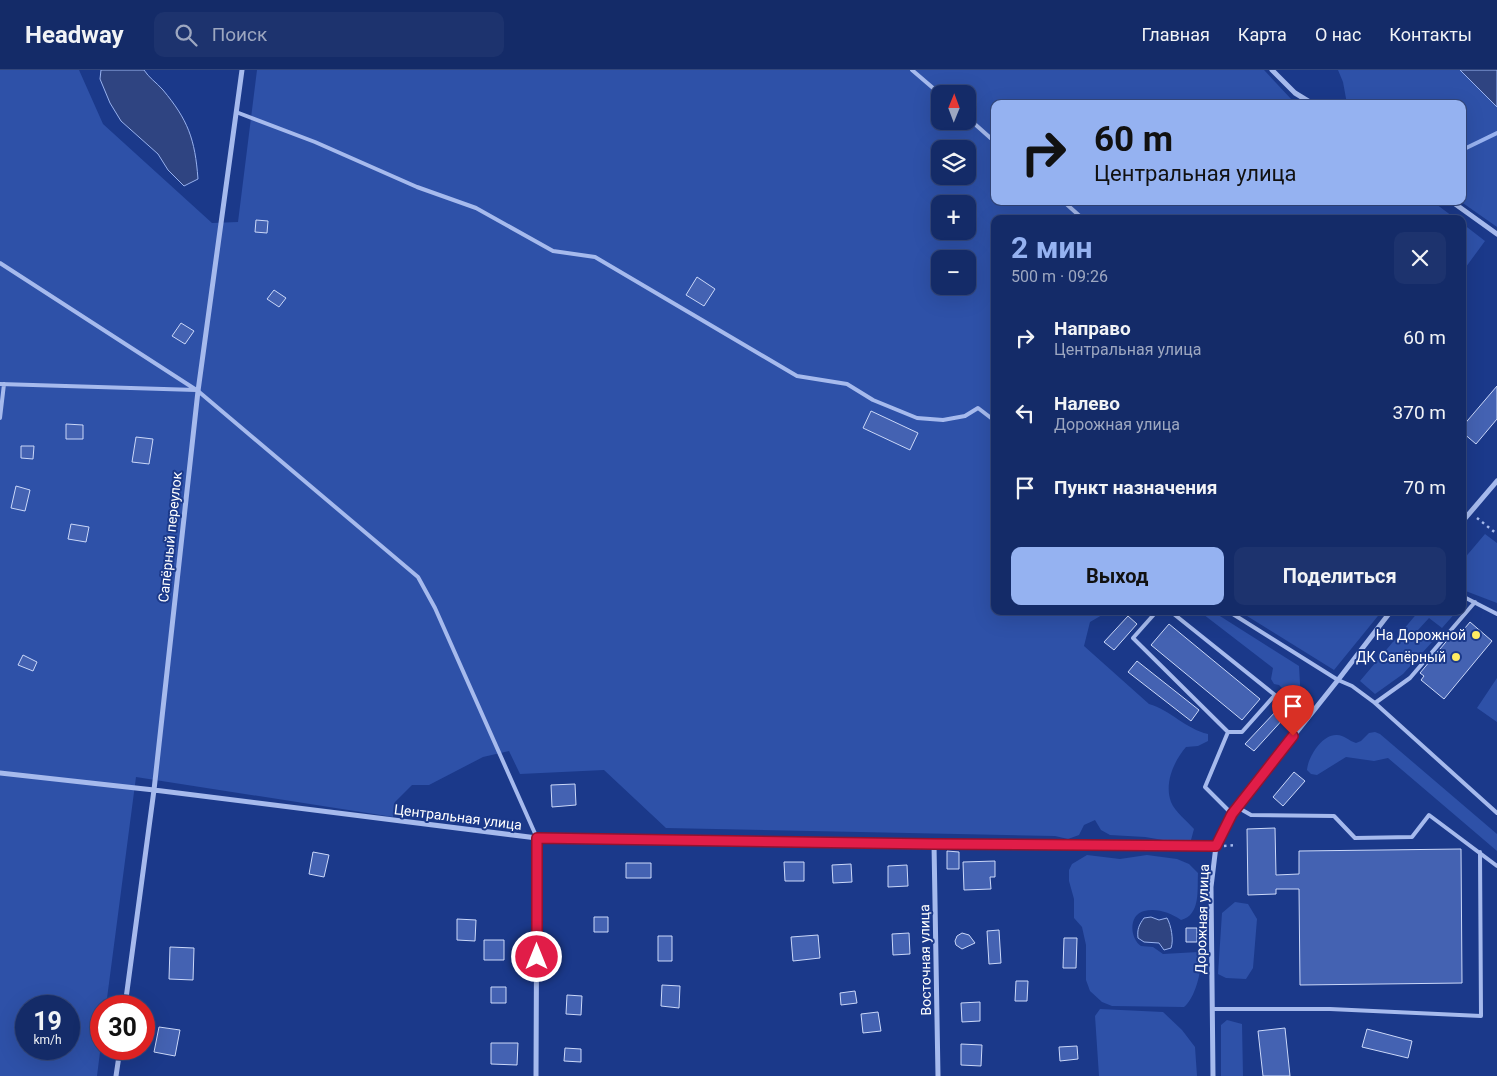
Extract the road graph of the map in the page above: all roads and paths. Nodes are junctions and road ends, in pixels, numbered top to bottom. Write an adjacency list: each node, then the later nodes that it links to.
1 (242, 70): 6 (street, Сапёрный переулок)
2 (912, 70): 4 (lane)
3 (1272, 70): 5 (street)
4 (931, 86)
5 (1306, 100)
6 (236, 112): 15 (street, Сапёрный переулок); 17 (lane)
7 (976, 125): 8 (lane)
8 (991, 138)
9 (1067, 205): 11 (lane)
10 (1457, 205): 12 (street)
11 (1079, 215)
12 (1497, 234)
13 (0, 263): 15 (lane)
14 (2, 384): 15 (lane); 16 (lane)
15 (198, 390): 35 (street, Сапёрный переулок); 39 (lane)
16 (0, 418)
17 (991, 418)
18 (1497, 481): 19 (street)
19 (1470, 513): 20 (street); 21 (path)
20 (1466, 518)
21 (1497, 534)
22 (1466, 598): 23 (lane)
23 (1475, 602): 24 (lane); 25 (lane)
24 (1466, 613)
25 (1497, 614)
26 (1153, 615): 33 (lane)
27 (1175, 615): 33 (lane)
28 (1234, 615): 31 (lane)
29 (1387, 615): 31 (street, Дорожная улица)
30 (1464, 615): 32 (lane)
31 (1338, 680): 32 (lane); 36 (street, Дорожная улица)
32 (1375, 703): 37 (lane)
33 (1228, 732): 38 (lane)
34 (0, 774): 35 (street, Центральная улица)
35 (154, 790): 39 (street, Центральная улица); 44 (street, Сапёрный переулок)
36 (1238, 806): 38 (street, Дорожная улица); 42 (lane)
37 (1497, 813)
38 (1232, 814): 41 (street, Дорожная улица)
39 (537, 838): 40 (street, Центральная улица); 48 (street)
40 (934, 844): 41 (street, Центральная улица); 49 (street, Восточная улица)
41 (1216, 846): 45 (street, Дорожная улица)
42 (1480, 852): 43 (lane); 45 (lane)
43 (1497, 866)
44 (127, 995)
45 (1212, 1009): 50 (street, Дорожная улица)
46 (118, 1060): 47 (street)
47 (116, 1076)
48 (536, 1076)
49 (938, 1076)
50 (1212, 1076)

